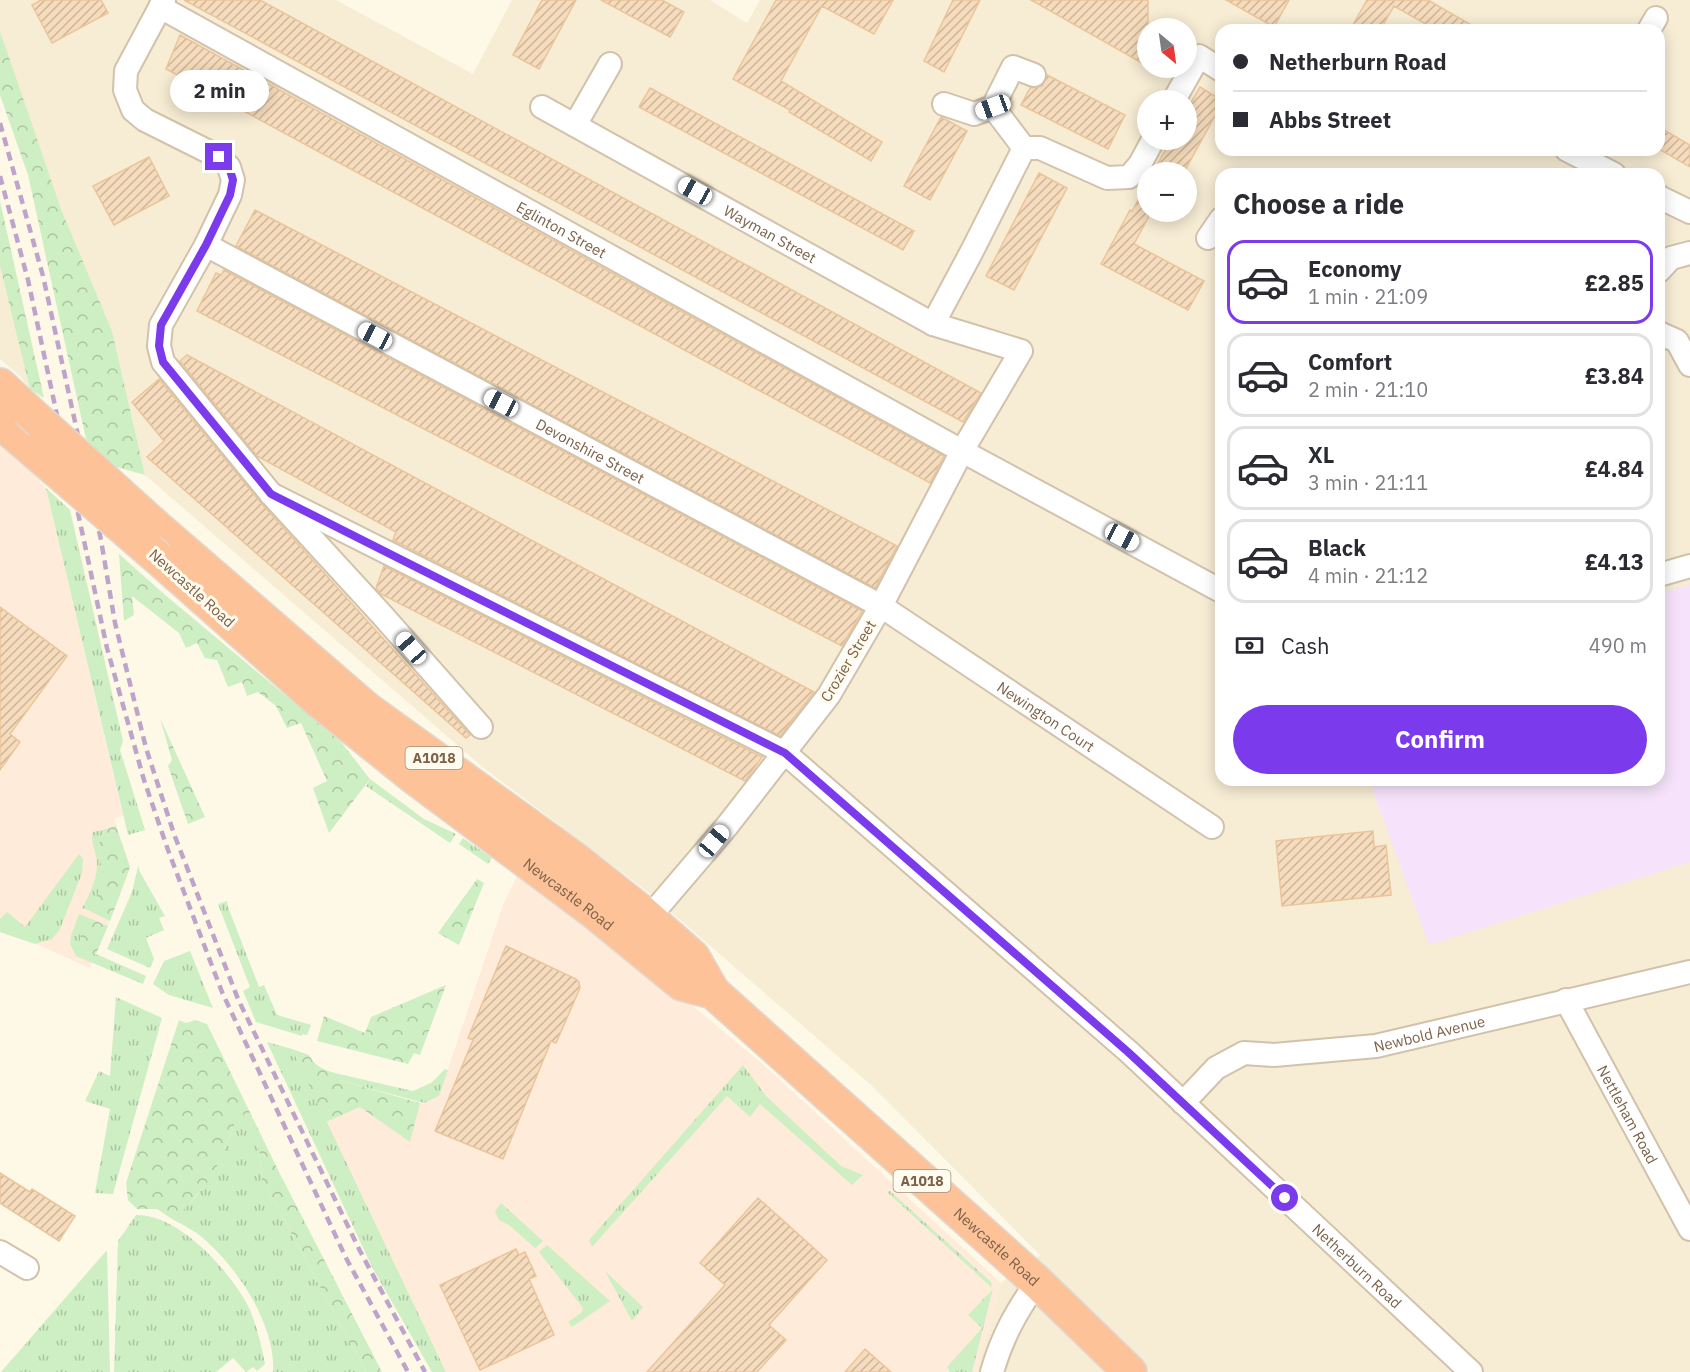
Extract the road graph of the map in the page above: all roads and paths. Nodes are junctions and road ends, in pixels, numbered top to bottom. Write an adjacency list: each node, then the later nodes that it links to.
1 (162, 4): 18 (street); 27 (street, Eglinton Street)
2 (610, 64): 9 (street)
3 (1215, 66): 5 (street)
4 (1034, 75): 8 (street)
5 (1180, 90)
6 (944, 104): 8 (street)
7 (542, 107): 9 (street, Wayman Street)
8 (993, 107): 10 (street)
9 (575, 125): 21 (street, Wayman Street)
10 (1024, 148): 11 (street); 21 (street)
11 (1148, 150)
12 (1583, 156): 13 (street)
13 (1604, 168)
14 (1665, 199): 15 (street)
15 (1690, 212)
16 (1215, 228): 17 (street)
17 (1208, 238)
18 (206, 245): 28 (street); 32 (street, Devonshire Street)
19 (1690, 253): 20 (street)
20 (1665, 264)
21 (933, 324): 23 (street, Wayman Street)
22 (1665, 336): 24 (street)
23 (1021, 351): 27 (street, Crozier Street)
24 (1690, 365)
25 (0, 385): 26 (highway, A1018)
26 (14, 416): 36 (highway, A1018, bridge); 36 (highway, Newcastle Road / A1018, bridge)
27 (962, 451): 31 (street, Eglinton Street); 32 (street, Crozier Street)
28 (271, 494): 33 (street); 34 (street, Netherburn Road)
29 (1690, 566): 30 (street)
30 (1665, 573)
31 (1215, 588)
32 (881, 606): 34 (street, Crozier Street); 35 (street, Newington Court)
33 (481, 727)
34 (785, 753): 36 (street, Crozier Street); 39 (street, Netherburn Road)
35 (1212, 828)
36 (639, 930): 43 (highway, Newcastle Road / A1018)
37 (1690, 972): 38 (street, Newbold Avenue)
38 (1566, 1000): 39 (street, Newbold Avenue); 40 (street, Nettleham Road)
39 (1184, 1103): 46 (street, Netherburn Road)
40 (1690, 1229)
41 (0, 1252): 42 (street)
42 (27, 1268)
43 (1037, 1282): 44 (street); 45 (highway, Newcastle Road / A1018)
44 (992, 1372)
45 (1130, 1372)
46 (1471, 1372)

